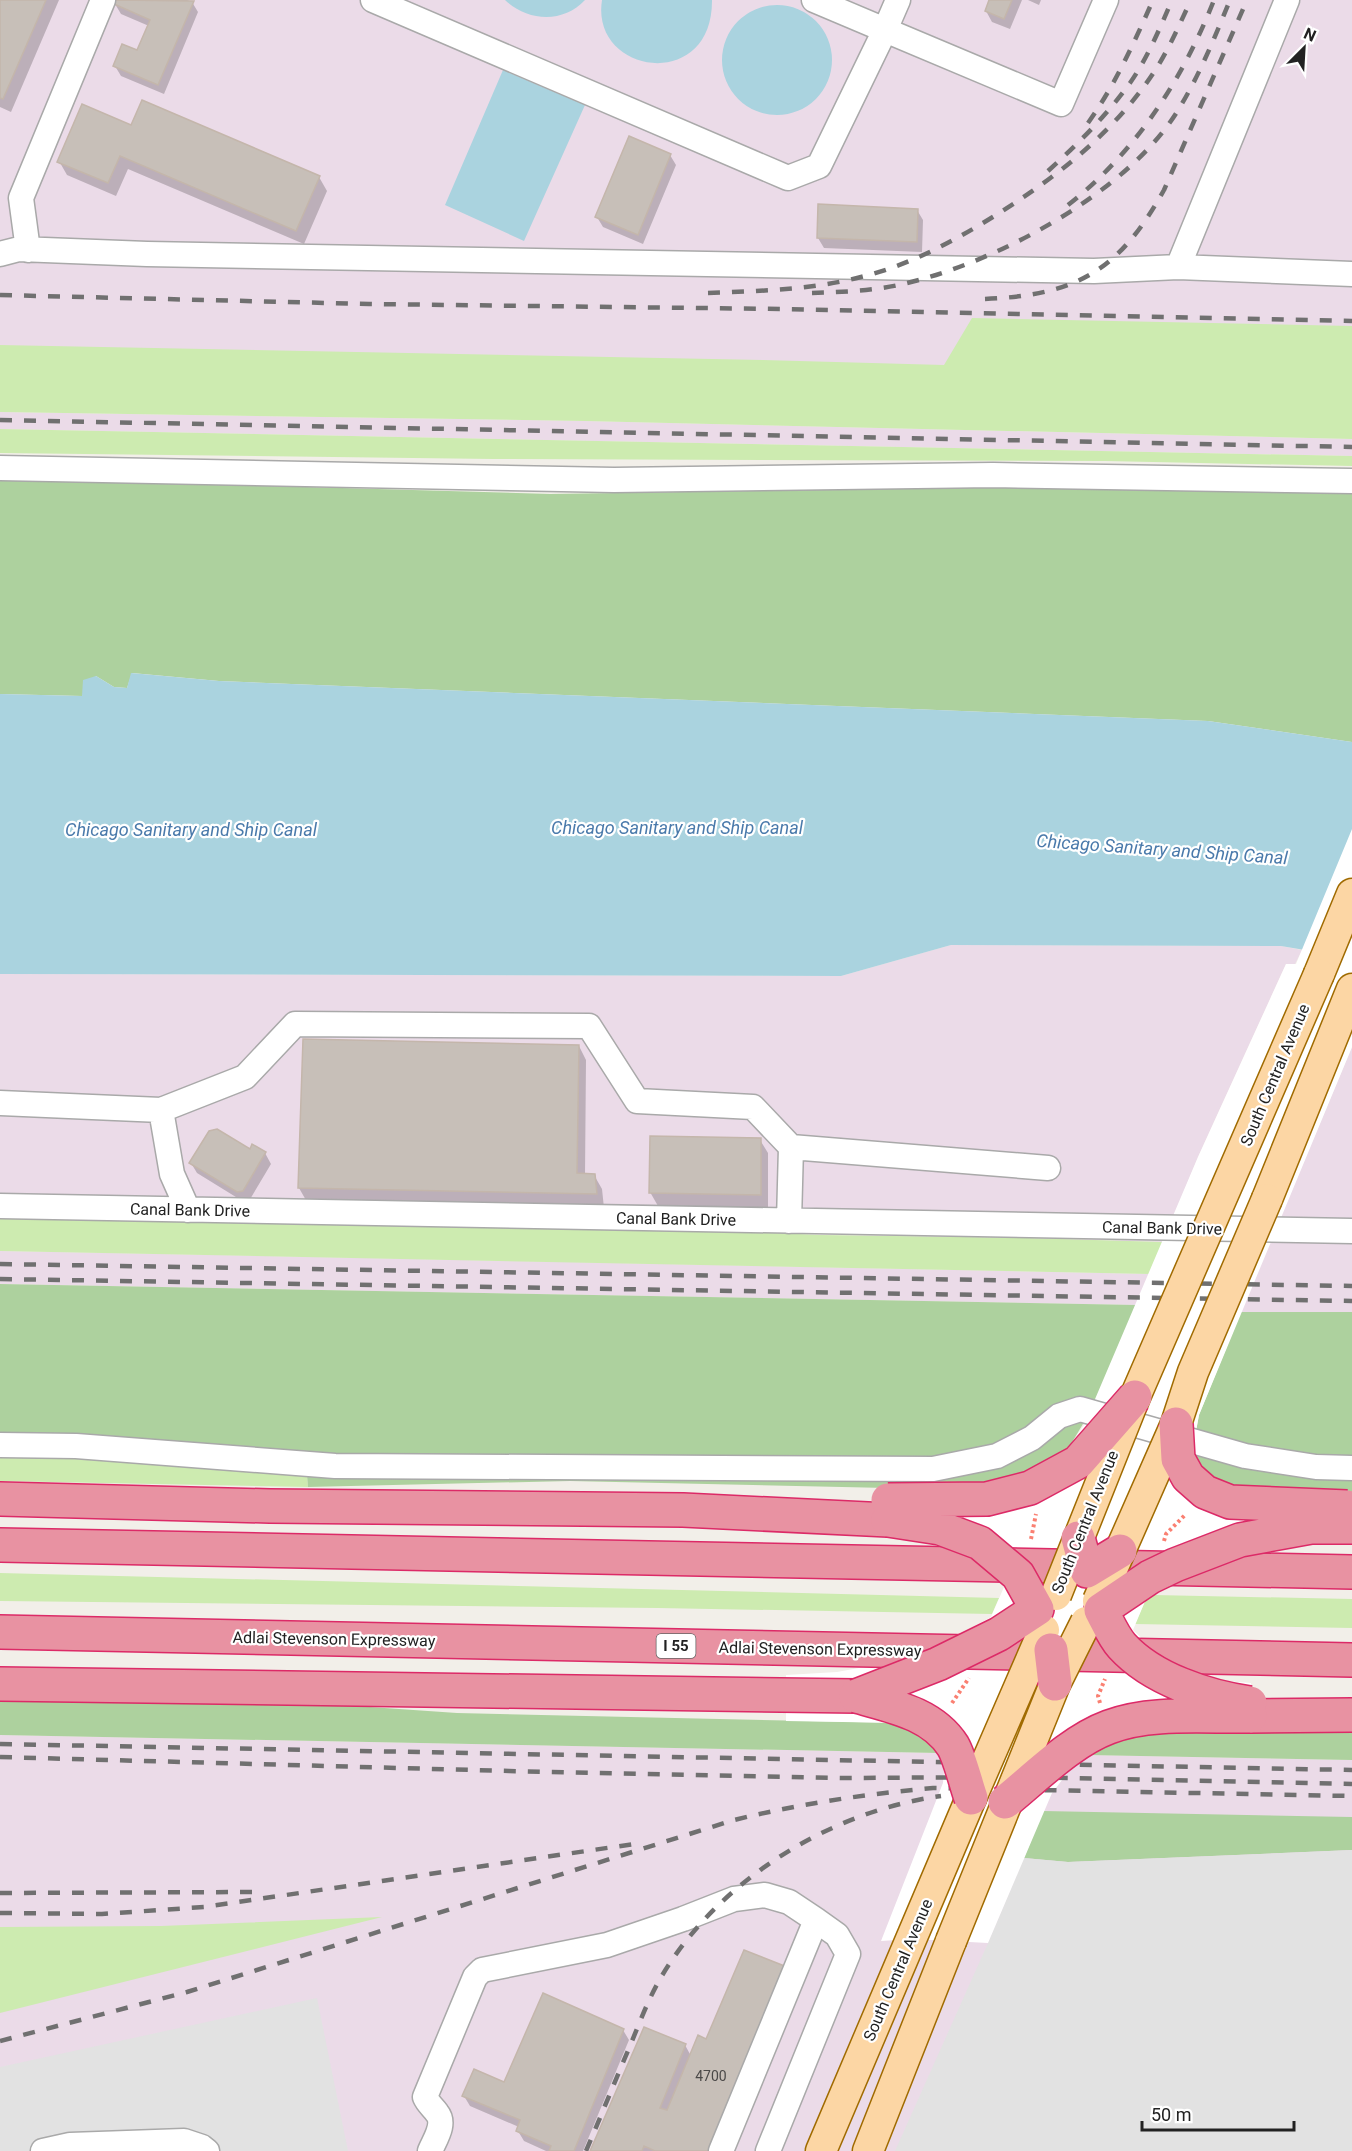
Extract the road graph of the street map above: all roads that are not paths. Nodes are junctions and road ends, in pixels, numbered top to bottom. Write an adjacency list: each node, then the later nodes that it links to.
1 (103, 0): 8 (lane)
2 (373, 0): 7 (lane)
3 (814, 0): 7 (lane)
4 (897, 0): 7 (lane)
5 (1106, 0): 7 (lane)
6 (1287, 0): 10 (lane)
7 (885, 30)
8 (28, 250): 9 (lane); 10 (lane)
9 (0, 254)
10 (1178, 267): 11 (lane)
11 (1352, 274)
12 (0, 468): 13 (lane)
13 (1352, 481)
14 (1352, 894): 24 (main road, South Central Avenue, bridge)
15 (1352, 989): 25 (main road, South Central Avenue, bridge)
16 (0, 1103): 17 (lane)
17 (161, 1110): 18 (lane); 21 (lane)
18 (791, 1147): 19 (lane); 22 (lane)
19 (1048, 1168)
20 (0, 1206): 21 (lane, Canal Bank Drive)
21 (188, 1210): 22 (lane, Canal Bank Drive)
22 (789, 1221): 23 (lane, Canal Bank Drive)
23 (1352, 1231)
24 (1136, 1397): 30 (highway, bridge); 32 (main road, South Central Avenue, bridge)
25 (1176, 1424): 29 (highway, bridge); 34 (main road, South Central Avenue, bridge)
26 (0, 1445): 27 (lane)
27 (1352, 1468)
28 (0, 1499): 30 (highway)
29 (1352, 1508)
30 (888, 1510): 38 (highway, bridge)
31 (1352, 1527): 37 (highway, bridge)
32 (1077, 1538): 35 (highway, bridge); 38 (main road, South Central Avenue, bridge)
33 (0, 1545): 36 (highway)
34 (1120, 1551): 35 (highway, bridge); 37 (main road, South Central Avenue, bridge)
35 (1087, 1571): 37 (highway); 38 (highway)
36 (1352, 1572)
37 (1095, 1611): 38 (highway, bridge); 41 (main road, South Central Avenue, bridge); 44 (highway, bridge)
38 (1047, 1621): 41 (highway, bridge); 43 (highway, bridge)
39 (0, 1632): 40 (highway, Adlai Stevenson Expressway / I 55)
40 (1352, 1660)
41 (1041, 1678): 46 (main road, South Central Avenue, bridge); 47 (main road, South Central Avenue, bridge)
42 (0, 1684): 43 (highway)
43 (856, 1696): 46 (highway, bridge)
44 (1250, 1710): 45 (highway); 47 (highway, bridge)
45 (1352, 1714)
46 (971, 1798): 54 (main road, South Central Avenue)
47 (1005, 1802): 55 (main road, South Central Avenue, bridge)
48 (816, 1920): 51 (lane); 52 (lane); 53 (lane)
49 (42, 2151): 50 (lane)
50 (207, 2151)
51 (430, 2151)
52 (721, 2151)
53 (768, 2151)
54 (821, 2151)
55 (868, 2151)

